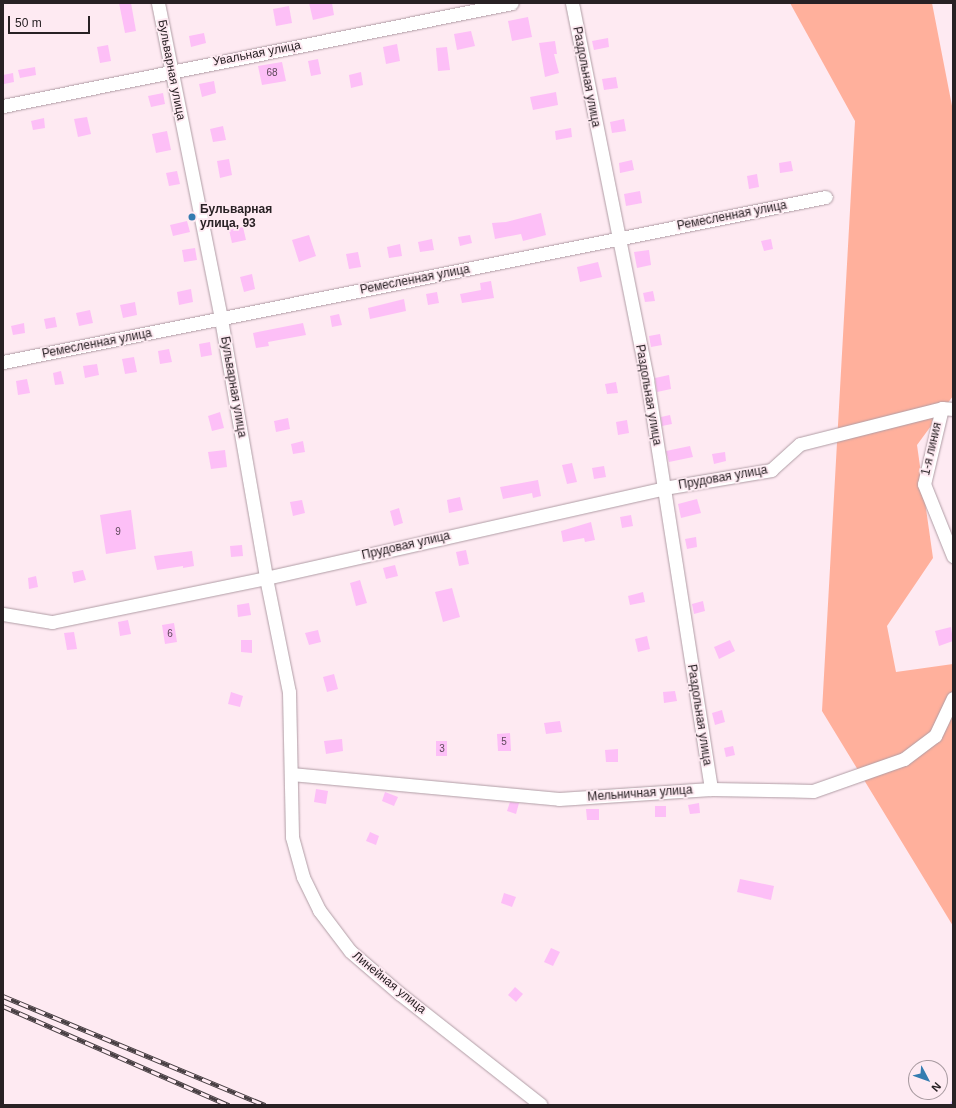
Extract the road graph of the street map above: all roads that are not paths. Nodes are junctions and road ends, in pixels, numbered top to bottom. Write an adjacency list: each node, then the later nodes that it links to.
1 (158, 3): 4 (street, Бульварная улица)
2 (512, 3): 4 (street, Увальная улица)
3 (572, 3): 7 (street, Раздольная улица)
4 (170, 71): 5 (street, Увальная улица); 8 (street, Бульварная улица)
5 (3, 106)
6 (826, 197): 7 (street, Ремесленная улица)
7 (618, 238): 8 (street, Ремесленная улица); 11 (street, Раздольная улица)
8 (222, 319): 9 (street, Ремесленная улица); 13 (street, Бульварная улица)
9 (3, 362)
10 (947, 408): 11 (street, Прудовая улица); 12 (street, 1-я линия)
11 (664, 488): 13 (street, Прудовая улица); 17 (street, Раздольная улица)
12 (953, 556)
13 (266, 578): 14 (street, Прудовая улица); 16 (street, Бульварная улица)
14 (3, 614)
15 (953, 698): 17 (street, Мельничная улица)
16 (291, 774): 17 (street, Мельничная улица); 18 (street, Линейная улица)
17 (711, 789)
18 (541, 1105)

